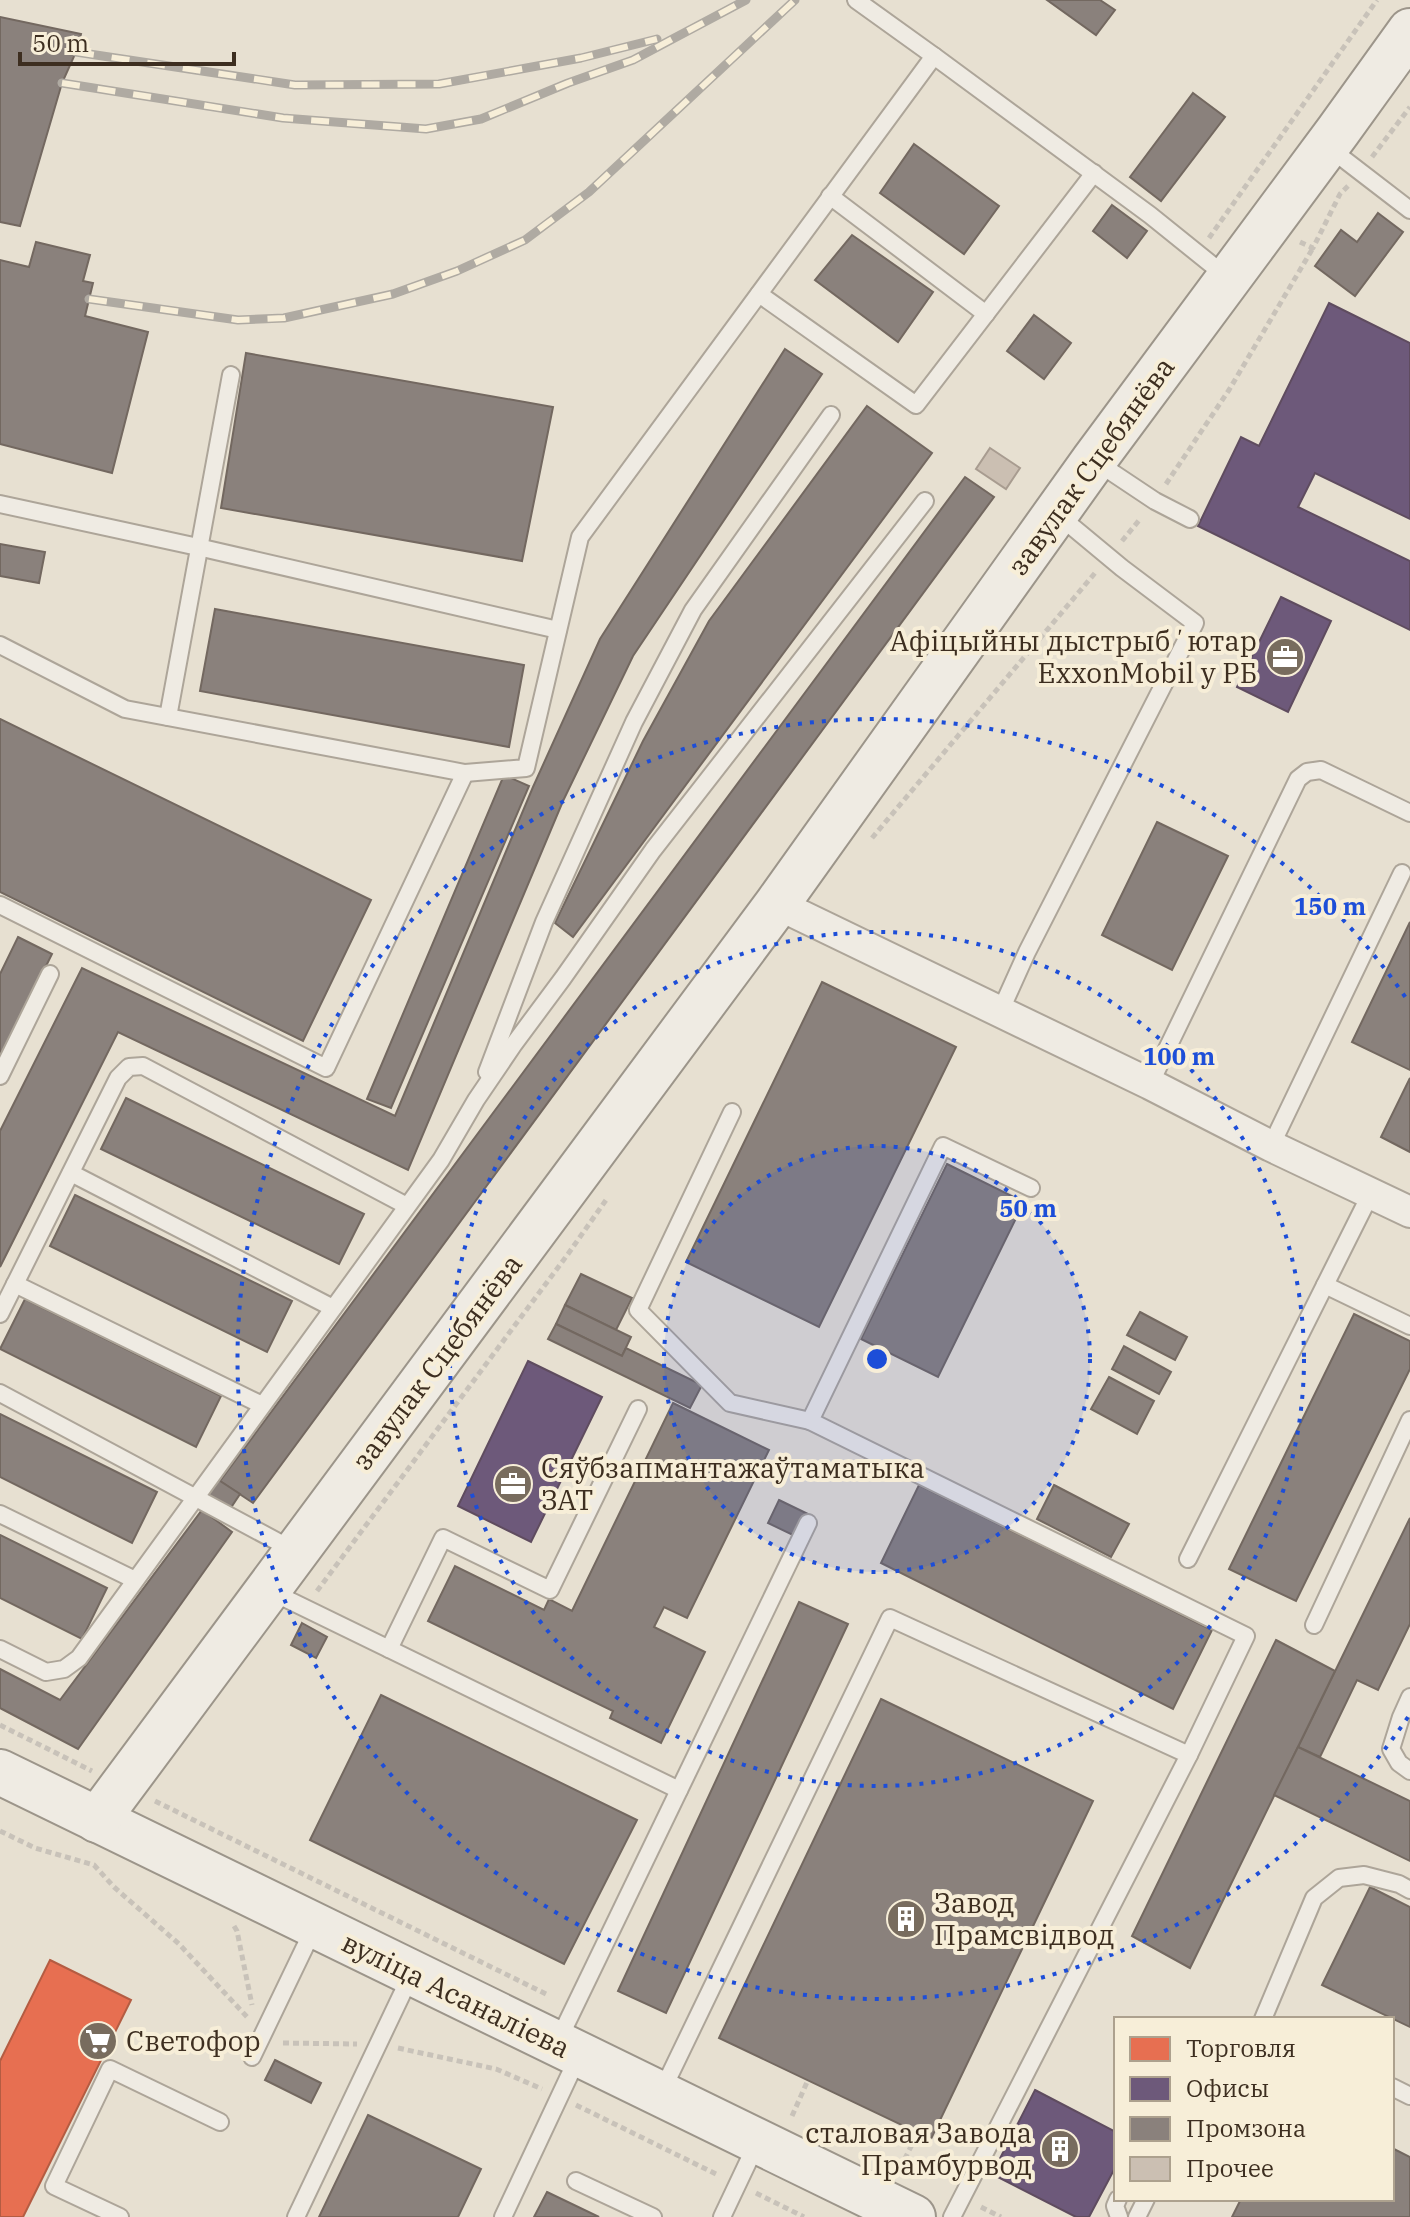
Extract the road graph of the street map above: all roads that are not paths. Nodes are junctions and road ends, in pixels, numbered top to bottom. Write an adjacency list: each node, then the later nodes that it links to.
1 (856, 0): 3 (lane)
2 (1410, 31): 4 (street, завулак Сцебянёва)
3 (934, 56): 5 (lane); 6 (lane)
4 (1326, 146): 7 (lane); 8 (street, завулак Сцебянёва)
5 (1094, 173): 8 (lane); 10 (lane)
6 (830, 196): 9 (lane); 10 (lane)
7 (1410, 210)
8 (1213, 266): 13 (street, завулак Сцебянёва)
9 (759, 294): 10 (lane); 19 (lane)
10 (986, 314)
11 (231, 375): 18 (lane)
12 (831, 415): 31 (lane)
13 (1094, 460): 16 (street, завулак Сцебянёва); 17 (lane)
14 (925, 501): 31 (lane)
15 (0, 504): 18 (lane)
16 (1056, 513): 25 (street, завулак Сцебянёва); 28 (lane)
17 (1190, 519)
18 (198, 547): 19 (lane); 21 (lane)
19 (558, 630): 22 (lane)
20 (0, 645): 21 (lane)
21 (168, 717): 22 (lane)
22 (465, 773): 26 (lane)
23 (1410, 813): 30 (lane)
24 (1402, 873): 33 (lane)
25 (777, 904): 28 (street); 52 (street, завулак Сцебянёва)
26 (0, 905)
27 (50, 974): 29 (lane)
28 (1000, 1012): 30 (street)
29 (0, 1076)
30 (1150, 1084): 33 (street)
31 (476, 1100): 37 (lane)
32 (732, 1112): 48 (lane)
33 (1271, 1146): 36 (street)
34 (71, 1173): 37 (lane); 39 (lane); 41 (lane)
35 (1031, 1188): 48 (lane)
36 (1371, 1193): 38 (street); 40 (lane)
37 (407, 1206): 41 (lane)
38 (1410, 1212)
39 (15, 1284): 42 (lane); 45 (lane)
40 (1325, 1285): 43 (lane); 53 (lane)
41 (333, 1308): 45 (lane)
42 (0, 1314)
43 (1410, 1326)
44 (0, 1393): 49 (lane)
45 (262, 1405): 49 (lane)
46 (638, 1409): 58 (lane)
47 (1410, 1420): 56 (lane)
48 (810, 1421): 60 (lane)
49 (195, 1498): 52 (lane); 54 (lane)
50 (0, 1514): 54 (lane)
51 (808, 1523): 63 (lane)
52 (296, 1552): 55 (street, завулак Сцебянёва)
53 (1188, 1559)
54 (135, 1580): 57 (lane)
55 (286, 1599): 58 (lane); 64 (street, завулак Сцебянёва)
56 (1314, 1625)
57 (0, 1649)
58 (389, 1649): 63 (lane)
59 (1410, 1697): 61 (lane)
60 (1189, 1755): 71 (lane); 81 (lane)
61 (1410, 1771)
62 (0, 1772): 64 (street, вуліца Асаналіева)
63 (679, 1790): 69 (lane)
64 (97, 1820): 66 (street, вуліца Асаналіева)
65 (1410, 1890): 68 (lane)
66 (315, 1926): 67 (street, вуліца Асаналіева); 70 (lane)
67 (412, 1974): 69 (street, вуліца Асаналіева); 76 (lane)
68 (1264, 2017)
69 (568, 2050): 71 (street, вуліца Асаналіева); 77 (lane)
70 (252, 2057)
71 (660, 2095): 73 (street, вуліца Асаналіева)
72 (220, 2122): 75 (lane)
73 (757, 2142): 79 (lane); 80 (street, вуліца Асаналіева)
74 (576, 2181): 78 (lane)
75 (120, 2217)
76 (296, 2217)
77 (503, 2217)
78 (653, 2217)
79 (722, 2217)
80 (913, 2217)
81 (952, 2217)

